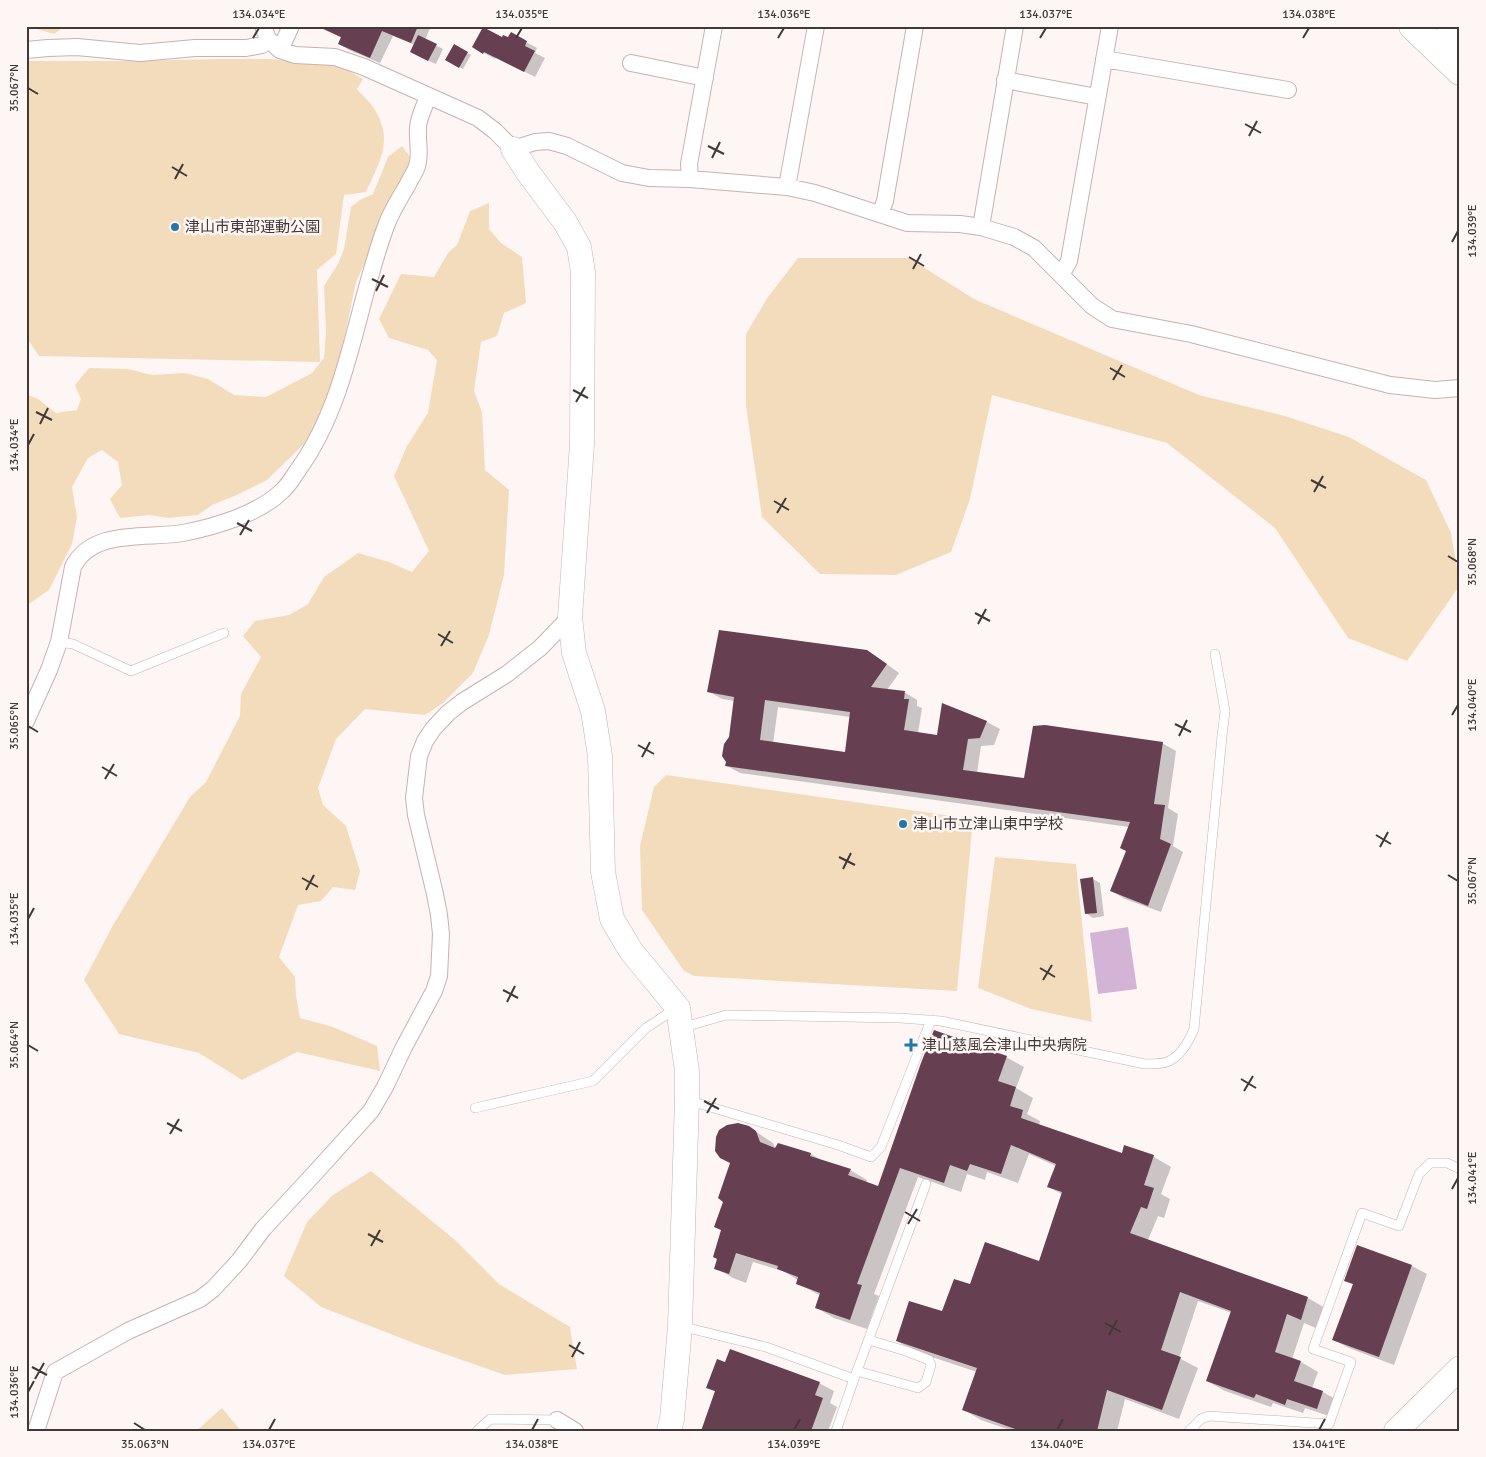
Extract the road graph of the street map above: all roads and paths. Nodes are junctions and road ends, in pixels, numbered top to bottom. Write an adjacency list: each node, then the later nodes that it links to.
1 (291, 26): 10 (street)
2 (714, 26): 15 (street)
3 (816, 26): 22 (street)
4 (915, 26): 23 (street)
5 (1015, 26): 16 (street)
6 (1110, 26): 12 (street)
7 (1413, 26): 14 (highway)
8 (1451, 26): 9 (highway)
9 (1460, 35)
10 (271, 38): 11 (street); 18 (street)
11 (26, 50)
12 (1104, 59): 17 (street); 19 (street)
13 (631, 63): 15 (street)
14 (1460, 71)
15 (705, 78): 21 (street)
16 (1006, 80): 19 (street); 24 (street)
17 (1288, 90)
18 (428, 96): 20 (street); 29 (street)
19 (1097, 97): 25 (street)
20 (513, 149): 21 (street); 27 (street)
21 (690, 179): 22 (street)
22 (786, 187): 23 (street)
23 (880, 214): 24 (street)
24 (981, 227): 25 (street)
25 (1061, 275): 26 (street)
26 (1460, 388)
27 (570, 617): 32 (street); 43 (street)
28 (224, 633): 29 (lane)
29 (59, 642): 31 (street)
30 (1215, 654): 33 (lane)
31 (26, 721)
32 (679, 1018): 33 (lane); 34 (street); 35 (lane)
33 (931, 1020): 34 (lane)
34 (687, 1100): 38 (street)
35 (475, 1108)
36 (1460, 1169): 48 (lane)
37 (926, 1184): 39 (lane)
38 (680, 1326): 41 (lane); 46 (street)
39 (869, 1340): 41 (lane); 41 (lane)
40 (1460, 1368): 49 (street)
41 (856, 1375): 47 (lane)
42 (558, 1420): 44 (lane); 45 (street)
43 (36, 1431)
44 (477, 1431)
45 (575, 1431)
46 (669, 1431)
47 (836, 1431)
48 (1188, 1431)
49 (1396, 1431)

